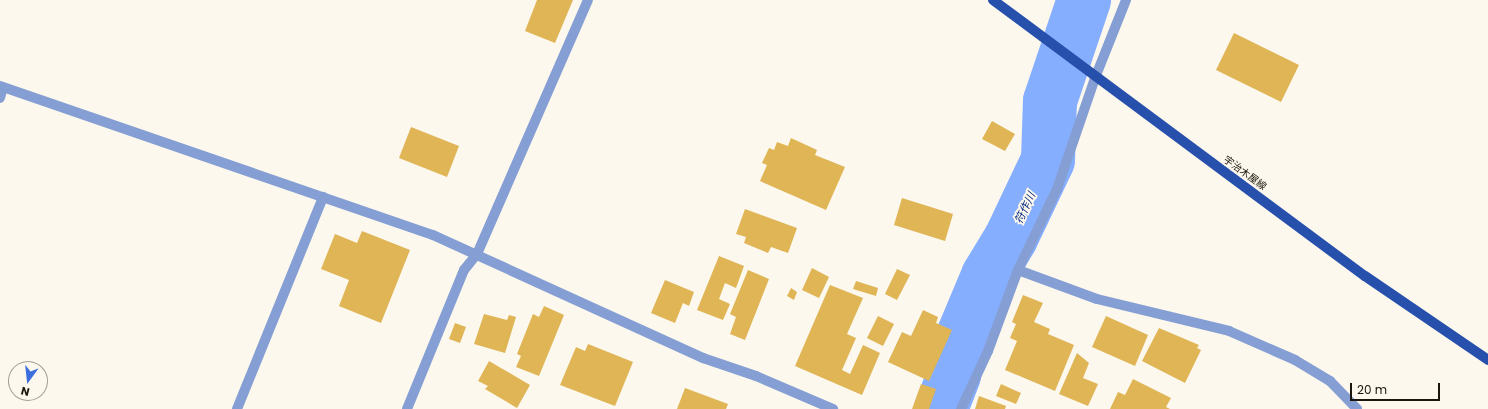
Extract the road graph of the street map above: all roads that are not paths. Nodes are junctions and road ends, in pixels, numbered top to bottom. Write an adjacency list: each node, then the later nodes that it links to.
1 (588, 0): 8 (street)
2 (993, 0): 4 (main road, 宇治木屋線)
3 (1126, 0): 4 (street)
4 (1095, 78): 9 (street); 10 (main road, 宇治木屋線)
5 (1, 87): 6 (street); 7 (street)
6 (0, 98)
7 (323, 197): 8 (street); 11 (street)
8 (478, 254): 12 (street); 13 (street)
9 (1018, 270): 14 (street); 15 (street)
10 (1488, 360)
11 (237, 409)
12 (408, 409)
13 (833, 409)
14 (961, 409)
15 (1356, 409)

